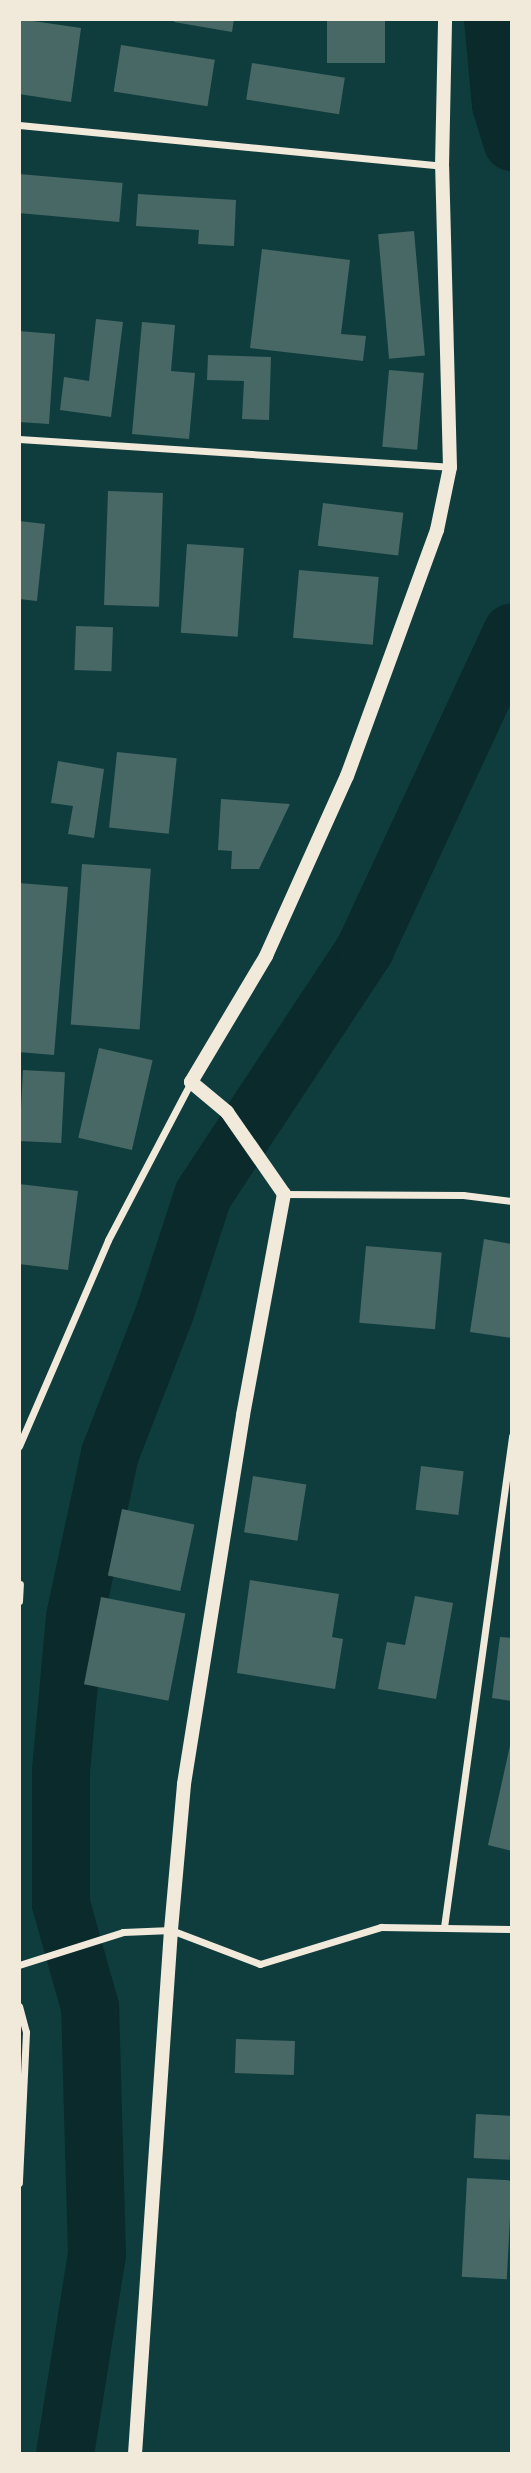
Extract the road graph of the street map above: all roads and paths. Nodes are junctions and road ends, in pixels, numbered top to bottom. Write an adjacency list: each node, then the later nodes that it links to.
1 (445, 19): 3 (main road)
2 (19, 125): 3 (street)
3 (442, 166): 5 (main road)
4 (19, 439): 5 (street)
5 (450, 467): 6 (main road)
6 (191, 1082): 7 (main road); 10 (street)
7 (284, 1194): 8 (street); 15 (main road)
8 (512, 1201)
9 (512, 1436): 13 (street)
10 (19, 1446)
11 (20, 1584): 12 (street)
12 (19, 1601)
13 (444, 1927): 14 (street); 15 (street)
14 (512, 1928)
15 (170, 1930): 16 (street); 19 (main road)
16 (19, 1965)
17 (19, 2006): 18 (street)
18 (19, 2183)
19 (135, 2454)

